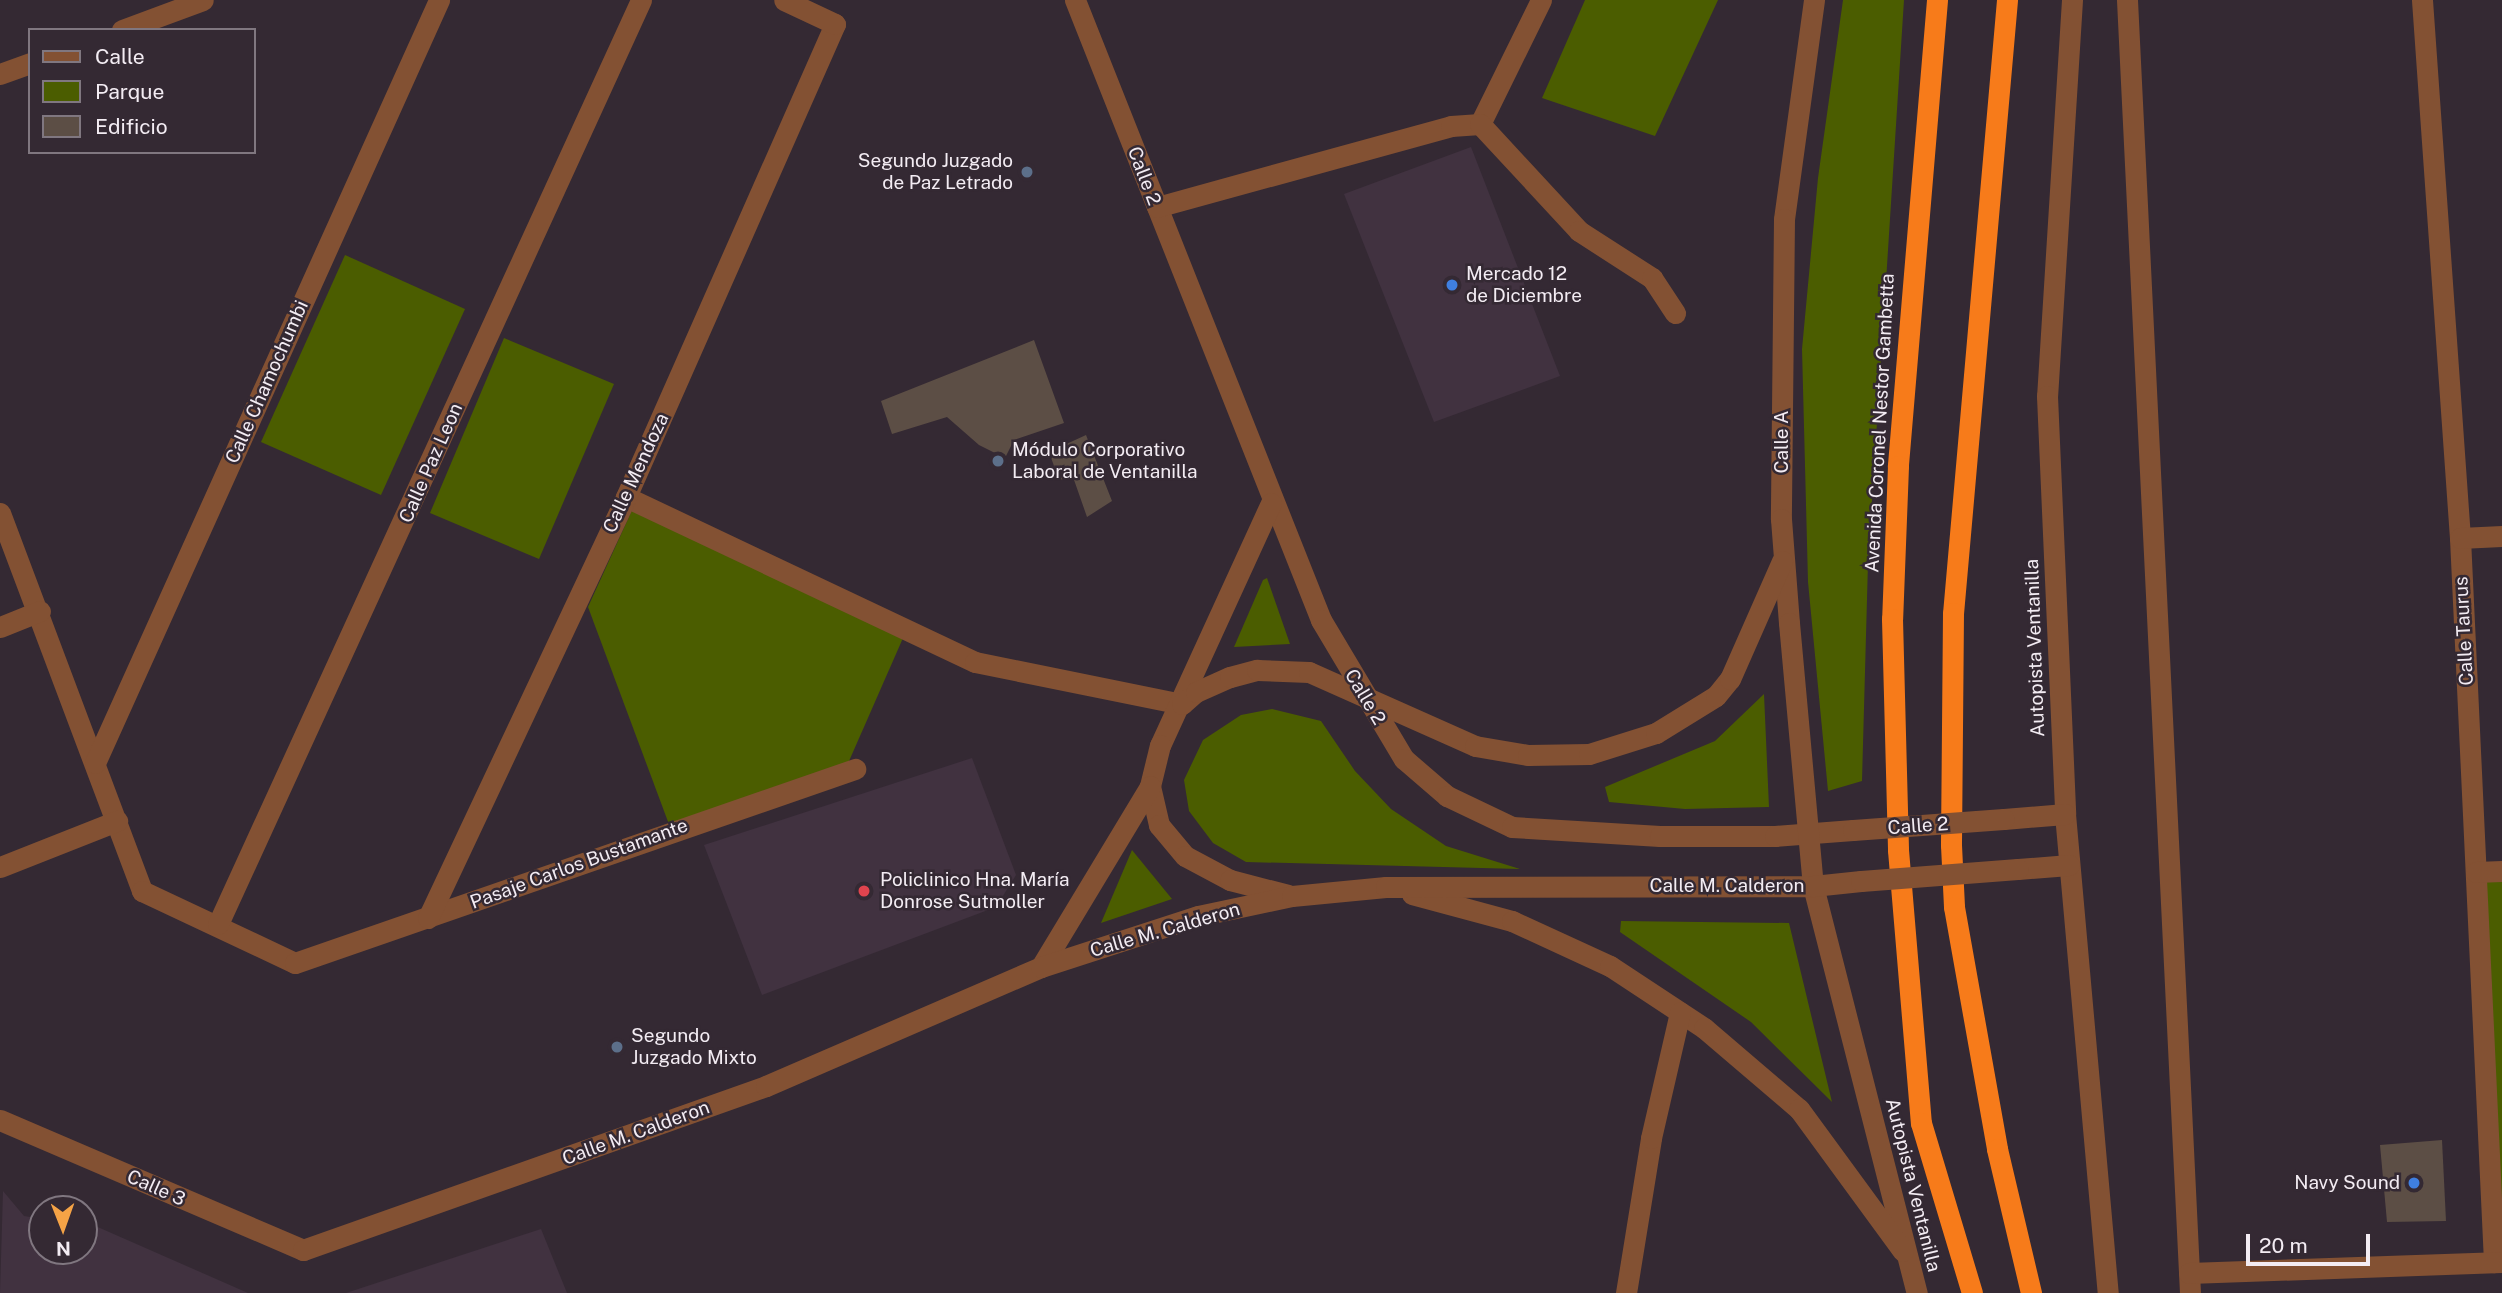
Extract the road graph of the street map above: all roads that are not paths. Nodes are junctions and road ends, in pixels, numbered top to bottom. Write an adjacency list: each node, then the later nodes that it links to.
1 (203, 0): 13 (street)
2 (439, 0): 29 (street, Calle Chamochumbi)
3 (641, 0): 44 (street, Calle Paz Leon)
4 (784, 0): 19 (street, Calle Mendoza)
5 (1075, 0): 17 (street, Calle 2)
6 (1541, 0): 16 (street)
7 (1814, 0): 24 (street, Calle A)
8 (1937, 0): 35 (highway, Avenida Coronel Nestor Gambetta)
9 (2007, 0): 55 (highway)
10 (2072, 0): 32 (street, Autopista Ventanilla)
11 (2127, 0): 51 (street)
12 (2423, 0): 23 (street, Calle Taurus)
13 (127, 28)
14 (28, 65): 15 (street)
15 (0, 74)
16 (1480, 124): 17 (street); 18 (street)
17 (1157, 207): 20 (street, Calle 2)
18 (1675, 313)
19 (626, 497): 28 (street); 43 (street, Calle Mendoza)
20 (1272, 503): 27 (street, Calle 2); 28 (street)
21 (0, 513): 25 (street)
22 (2502, 536): 23 (street)
23 (2460, 538): 39 (street, Calle Taurus)
24 (1784, 555): 27 (street); 34 (street, Calle A)
25 (40, 611): 26 (street); 29 (street)
26 (0, 627)
27 (1361, 694): 28 (street); 34 (street, Calle 2)
28 (1182, 704): 31 (street)
29 (95, 763): 33 (street)
30 (855, 769): 43 (street, Pasaje Carlos Bustamante)
31 (1150, 786): 42 (street); 45 (street)
32 (2064, 814): 34 (street, Calle 2, bridge); 36 (street, Autopista Ventanilla)
33 (117, 821): 37 (street); 44 (street)
34 (1807, 834): 40 (street, Calle A)
35 (1898, 849): 54 (highway, Autopista Ventanilla)
36 (2069, 864): 40 (street, Calle M. Calderon, bridge); 56 (street, Autopista Ventanilla)
37 (0, 867)
38 (2502, 870): 39 (street)
39 (2476, 872): 50 (street, Calle Taurus)
40 (1813, 886): 41 (street, Calle M. Calderon); 49 (street, Autopista Ventanilla)
41 (1386, 887): 42 (street, Calle M. Calderon); 46 (street)
42 (1292, 896): 45 (street, Calle M. Calderon)
43 (428, 918): 44 (street, Pasaje Carlos Bustamante)
44 (218, 925)
45 (1041, 967): 48 (street, Calle M. Calderon)
46 (1680, 1012): 49 (street); 52 (street)
47 (0, 1120): 48 (street, Calle 3)
48 (314, 1249)
49 (1909, 1259): 53 (street, Autopista Ventanilla)
50 (2498, 1262): 51 (street)
51 (2190, 1283)
52 (1626, 1293)
53 (1917, 1293)
54 (1972, 1293)
55 (2031, 1293)
56 (2108, 1293)

